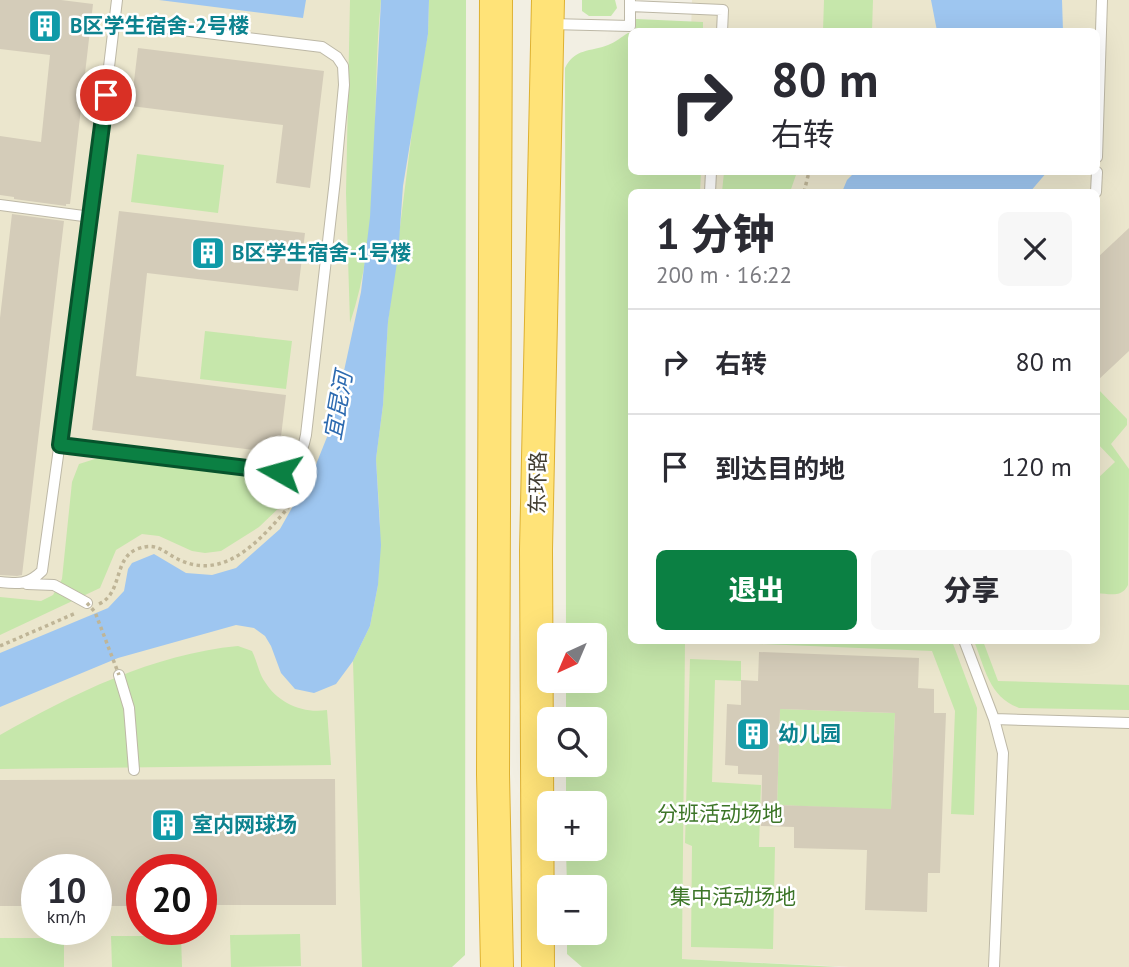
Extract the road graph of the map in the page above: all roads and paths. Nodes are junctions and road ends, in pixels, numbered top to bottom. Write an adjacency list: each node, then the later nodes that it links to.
1 (117, 0): 6 (lane)
2 (496, 0): 22 (highway, 东环路)
3 (1102, 0): 8 (lane)
4 (630, 3): 5 (lane); 7 (lane)
5 (547, 12): 23 (highway, 东环路)
6 (115, 22): 10 (lane); 11 (lane)
7 (722, 28)
8 (1100, 63)
9 (0, 205): 10 (lane)
10 (92, 216): 11 (lane)
11 (60, 445): 14 (lane)
12 (299, 495): 17 (path)
13 (0, 582): 14 (lane)
14 (23, 584): 15 (lane)
15 (87, 603): 18 (path, bridge)
16 (966, 644): 19 (lane)
17 (0, 646)
18 (119, 675): 21 (lane)
19 (994, 719): 20 (lane); 24 (lane)
20 (1129, 723)
21 (134, 770)
22 (497, 967)
23 (538, 967)
24 (994, 967)

